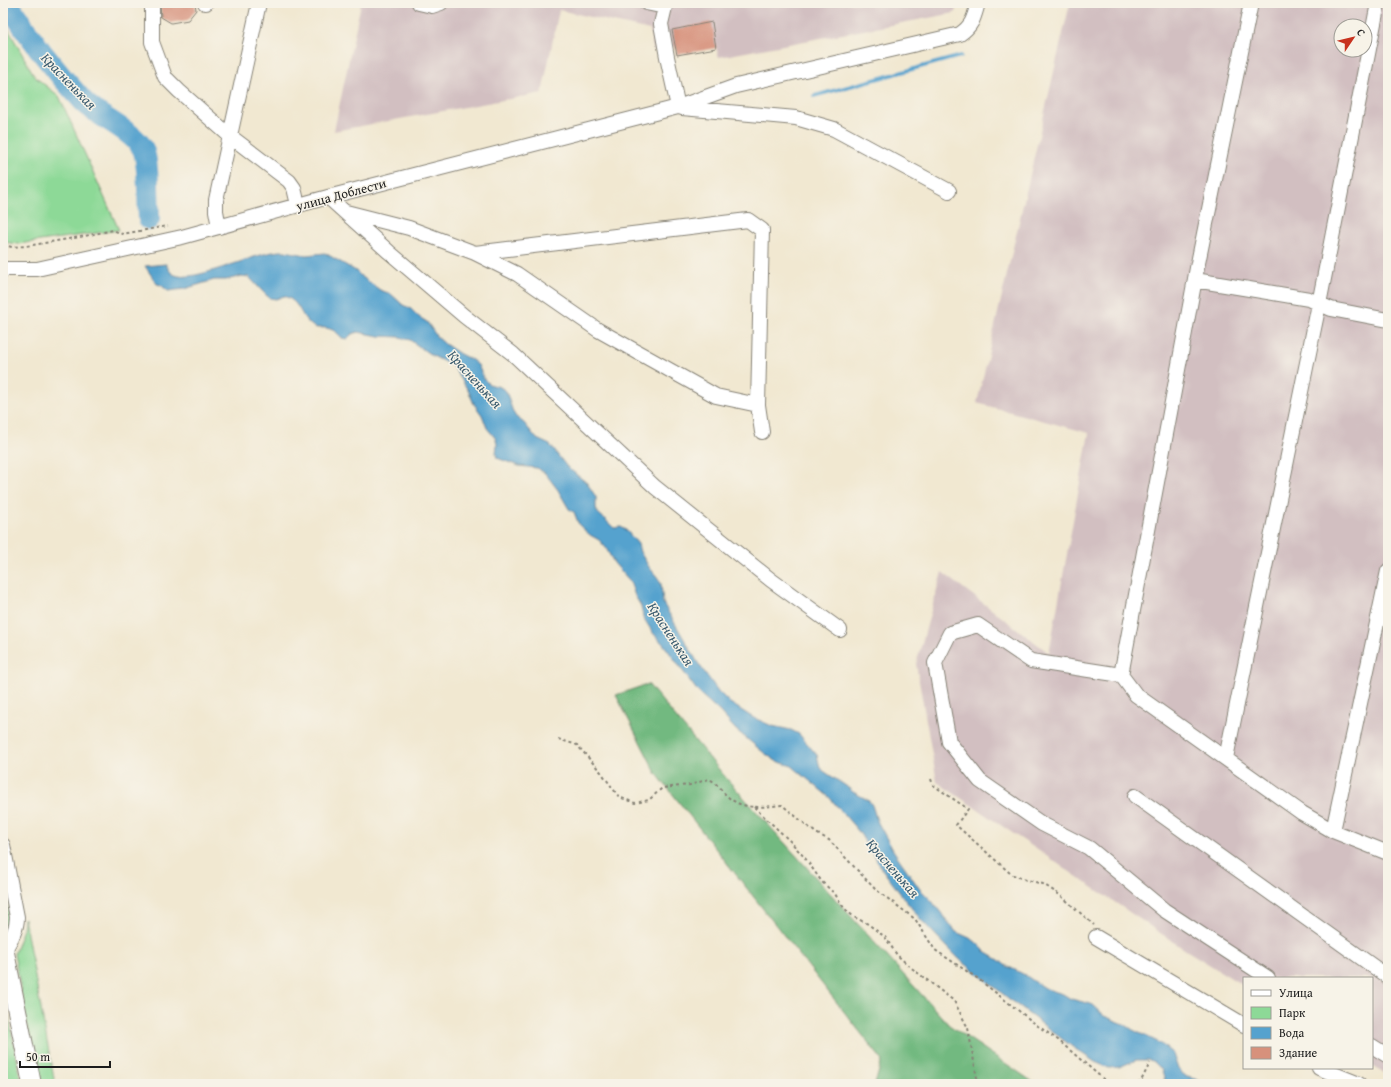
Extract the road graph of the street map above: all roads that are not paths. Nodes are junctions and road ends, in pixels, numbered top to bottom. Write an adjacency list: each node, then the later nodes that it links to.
1 (152, 3): 11 (street)
2 (259, 3): 11 (street)
3 (419, 3): 4 (street)
4 (441, 3)
5 (646, 3): 9 (street)
6 (978, 3): 10 (street)
7 (1251, 3): 19 (street)
8 (1378, 3): 20 (street)
9 (665, 5): 10 (street)
10 (678, 107): 12 (street); 13 (street, улица Доблести)
11 (230, 136): 14 (street); 16 (street)
12 (949, 191)
13 (328, 197): 14 (street, улица Доблести); 15 (street)
14 (298, 205): 16 (street, улица Доблести)
15 (344, 212): 17 (street); 25 (street)
16 (219, 227): 18 (street, улица Доблести)
17 (475, 253): 22 (street); 22 (street)
18 (3, 269)
19 (1195, 280): 20 (street); 26 (street)
20 (1319, 304): 21 (street); 27 (street)
21 (1388, 320)
22 (758, 406): 23 (street)
23 (762, 432)
24 (1388, 571): 29 (street)
25 (840, 630)
26 (1121, 675): 27 (street); 34 (street)
27 (1226, 758): 29 (street)
28 (1135, 796): 35 (street)
29 (1333, 831): 31 (street)
30 (3, 845): 33 (street)
31 (1388, 853)
32 (1101, 940): 36 (street)
33 (4, 947): 40 (main road)
34 (1266, 977)
35 (1388, 977)
36 (1243, 1024)
37 (1373, 1047): 38 (street)
38 (1388, 1056)
39 (1321, 1069): 41 (street)
40 (32, 1084)
41 (1358, 1084)

